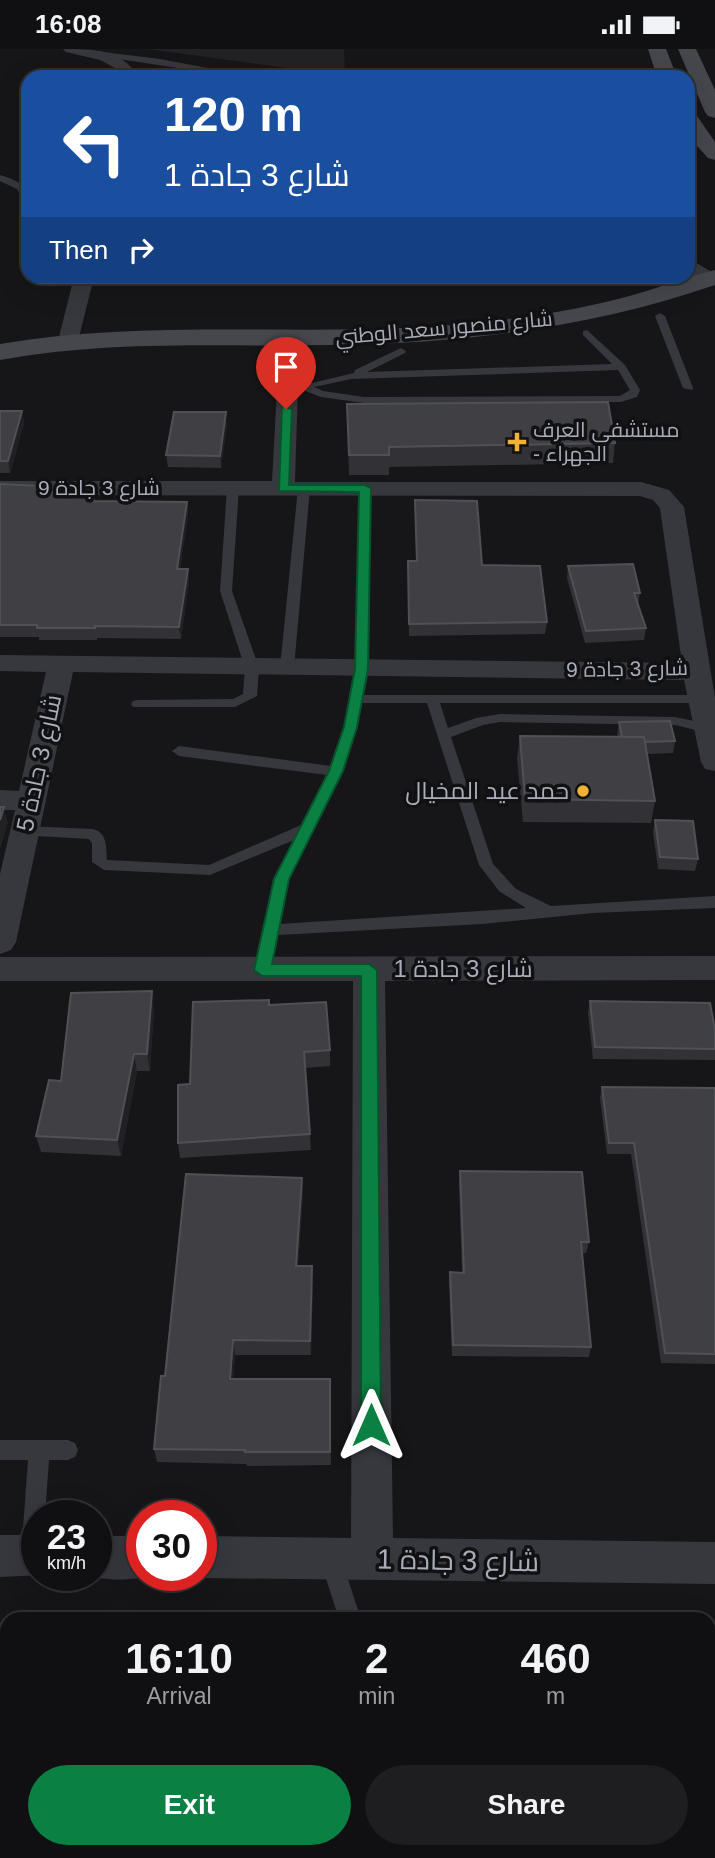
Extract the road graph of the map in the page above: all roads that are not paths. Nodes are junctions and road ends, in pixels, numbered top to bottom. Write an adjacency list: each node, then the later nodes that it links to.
1 (71, 49): 4 (street)
2 (657, 49): 7 (street)
3 (687, 49): 8 (street)
4 (89, 52): 5 (street); 6 (lane)
5 (124, 70)
6 (211, 70)
7 (664, 70)
8 (707, 81): 9 (street)
9 (715, 113)
10 (695, 130): 11 (street)
11 (715, 153)
12 (0, 178): 13 (lane)
13 (21, 187)
14 (695, 270): 16 (street)
15 (82, 284): 19 (street)
16 (713, 284): 17 (street, شارع منصور سعد الوطني); 19 (street, شارع منصور سعد الوطني)
17 (660, 316): 18 (street, شارع منصور سعد الوطني); 27 (lane)
18 (587, 333): 20 (street, شارع منصور سعد الوطني); 23 (lane)
19 (68, 341): 21 (street, شارع منصور سعد الوطني)
20 (401, 351): 22 (street, شارع منصور سعد الوطني); 25 (lane)
21 (0, 352)
22 (289, 353): 24 (street, شارع منصور سعد الوطني); 26 (street)
23 (621, 367): 25 (lane); 26 (lane)
24 (0, 370)
25 (351, 376): 26 (lane)
26 (296, 388): 30 (street)
27 (688, 388)
28 (0, 488): 29 (street, شارع 3 جادة 9)
29 (233, 488): 30 (street, شارع 3 جادة 9); 34 (lane)
30 (293, 488): 31 (street, شارع 3 جادة 9); 35 (lane)
31 (365, 488): 36 (lane); 37 (street, شارع 3 جادة 9)
32 (0, 663): 33 (street, شارع 3 جادة 9)
33 (61, 666): 34 (street, شارع 3 جادة 9); 47 (street, شارع 3 جادة 5)
34 (253, 668): 35 (street, شارع 3 جادة 9); 40 (lane)
35 (287, 668): 36 (street, شارع 3 جادة 9)
36 (362, 669): 37 (street, شارع 3 جادة 9); 38 (lane)
37 (699, 685): 39 (lane); 41 (street)
38 (356, 699): 39 (lane); 45 (lane)
39 (432, 699): 42 (lane)
40 (138, 704)
41 (708, 728): 42 (lane); 44 (street)
42 (444, 736): 51 (lane)
43 (179, 751): 45 (lane)
44 (715, 762)
45 (336, 771): 48 (lane)
46 (0, 800): 47 (street)
47 (30, 801): 49 (street, شارع 3 جادة 5)
48 (307, 828): 49 (lane); 52 (lane)
49 (24, 831): 53 (street, شارع 3 جادة 5)
50 (715, 902): 51 (lane)
51 (551, 911): 52 (lane)
52 (271, 930): 56 (lane)
53 (0, 942)
54 (715, 968): 57 (street, شارع 3 جادة 1)
55 (0, 969): 56 (street, شارع 3 جادة 1)
56 (262, 970): 57 (street, شارع 3 جادة 1)
57 (369, 970): 64 (street)
58 (0, 1450): 59 (lane)
59 (39, 1450): 60 (lane); 61 (lane)
60 (68, 1450)
61 (31, 1500)
62 (217, 1557): 63 (street, شارع 3 جادة 1)
63 (330, 1558): 64 (street, شارع 3 جادة 1); 66 (lane)
64 (372, 1558): 65 (street, شارع 3 جادة 1)
65 (715, 1563)
66 (348, 1612)

